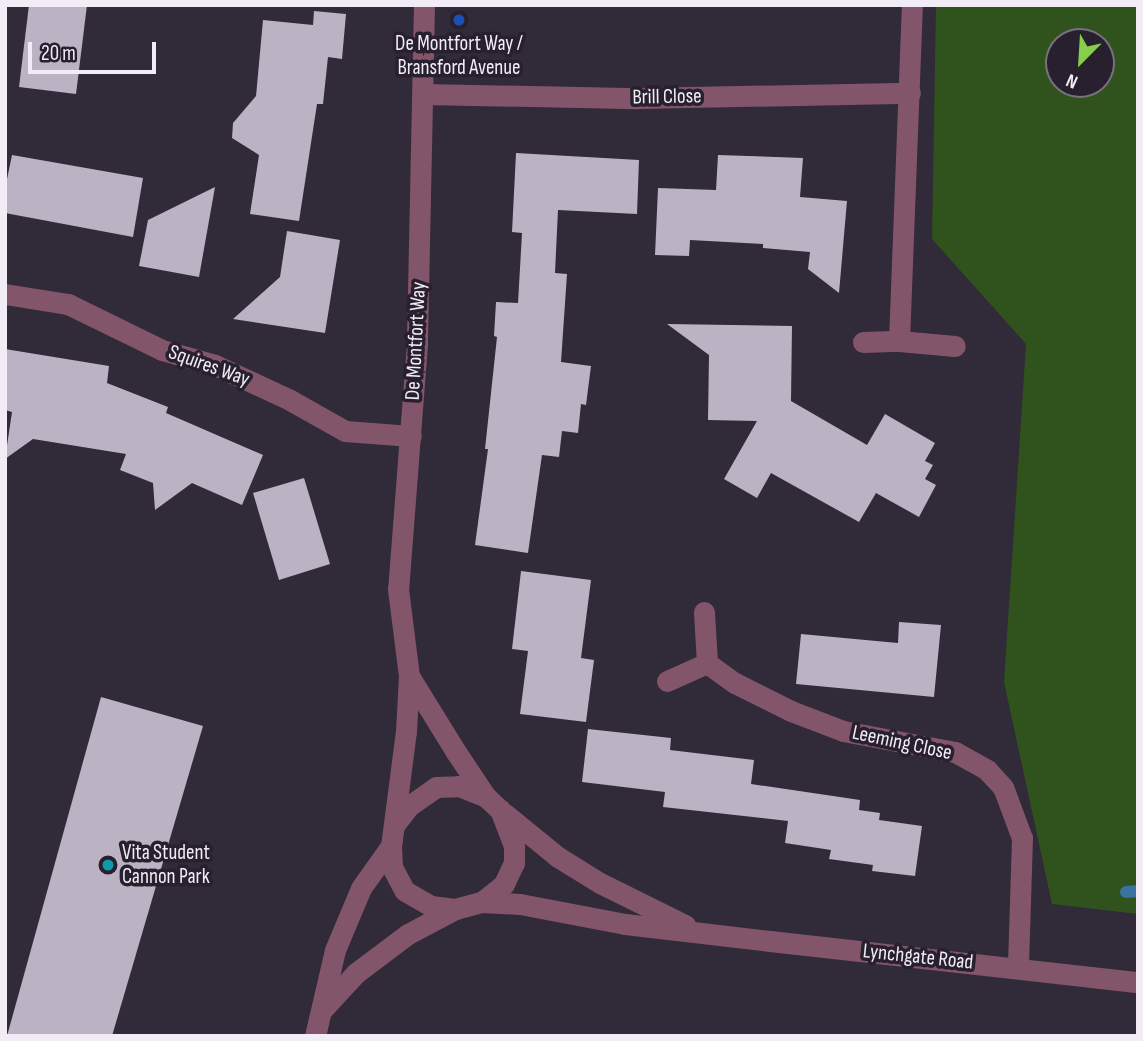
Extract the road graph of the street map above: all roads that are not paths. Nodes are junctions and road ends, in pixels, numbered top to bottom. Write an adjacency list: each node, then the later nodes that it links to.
1 (424, 5): 4 (street, De Montfort Way)
2 (912, 5): 3 (street)
3 (910, 93): 4 (street, Brill Close); 6 (street)
4 (424, 94): 9 (street, De Montfort Way)
5 (5, 294): 9 (street, Squires Way)
6 (899, 341): 7 (street); 8 (street)
7 (863, 342)
8 (955, 346)
9 (411, 436): 12 (street, De Montfort Way)
10 (704, 612): 11 (street)
11 (707, 663): 13 (street); 20 (street, Leeming Close)
12 (409, 676): 14 (street, De Montfort Way); 15 (street, De Montfort Way)
13 (667, 681)
14 (493, 803): 15 (street); 17 (street, De Montfort Way); 19 (street, Lynchgate Road)
15 (395, 824): 16 (street, De Montfort Way)
16 (391, 846): 18 (street, De Montfort Way); 22 (street, De Montfort Way)
17 (482, 902): 18 (street, De Montfort Way); 19 (street, Lynchgate Road)
18 (455, 909): 22 (street, De Montfort Way)
19 (699, 932): 20 (street, Lynchgate Road)
20 (1018, 968): 21 (street, Lynchgate Road)
21 (1138, 982)
22 (322, 1010): 23 (street, De Montfort Way)
23 (315, 1036)

